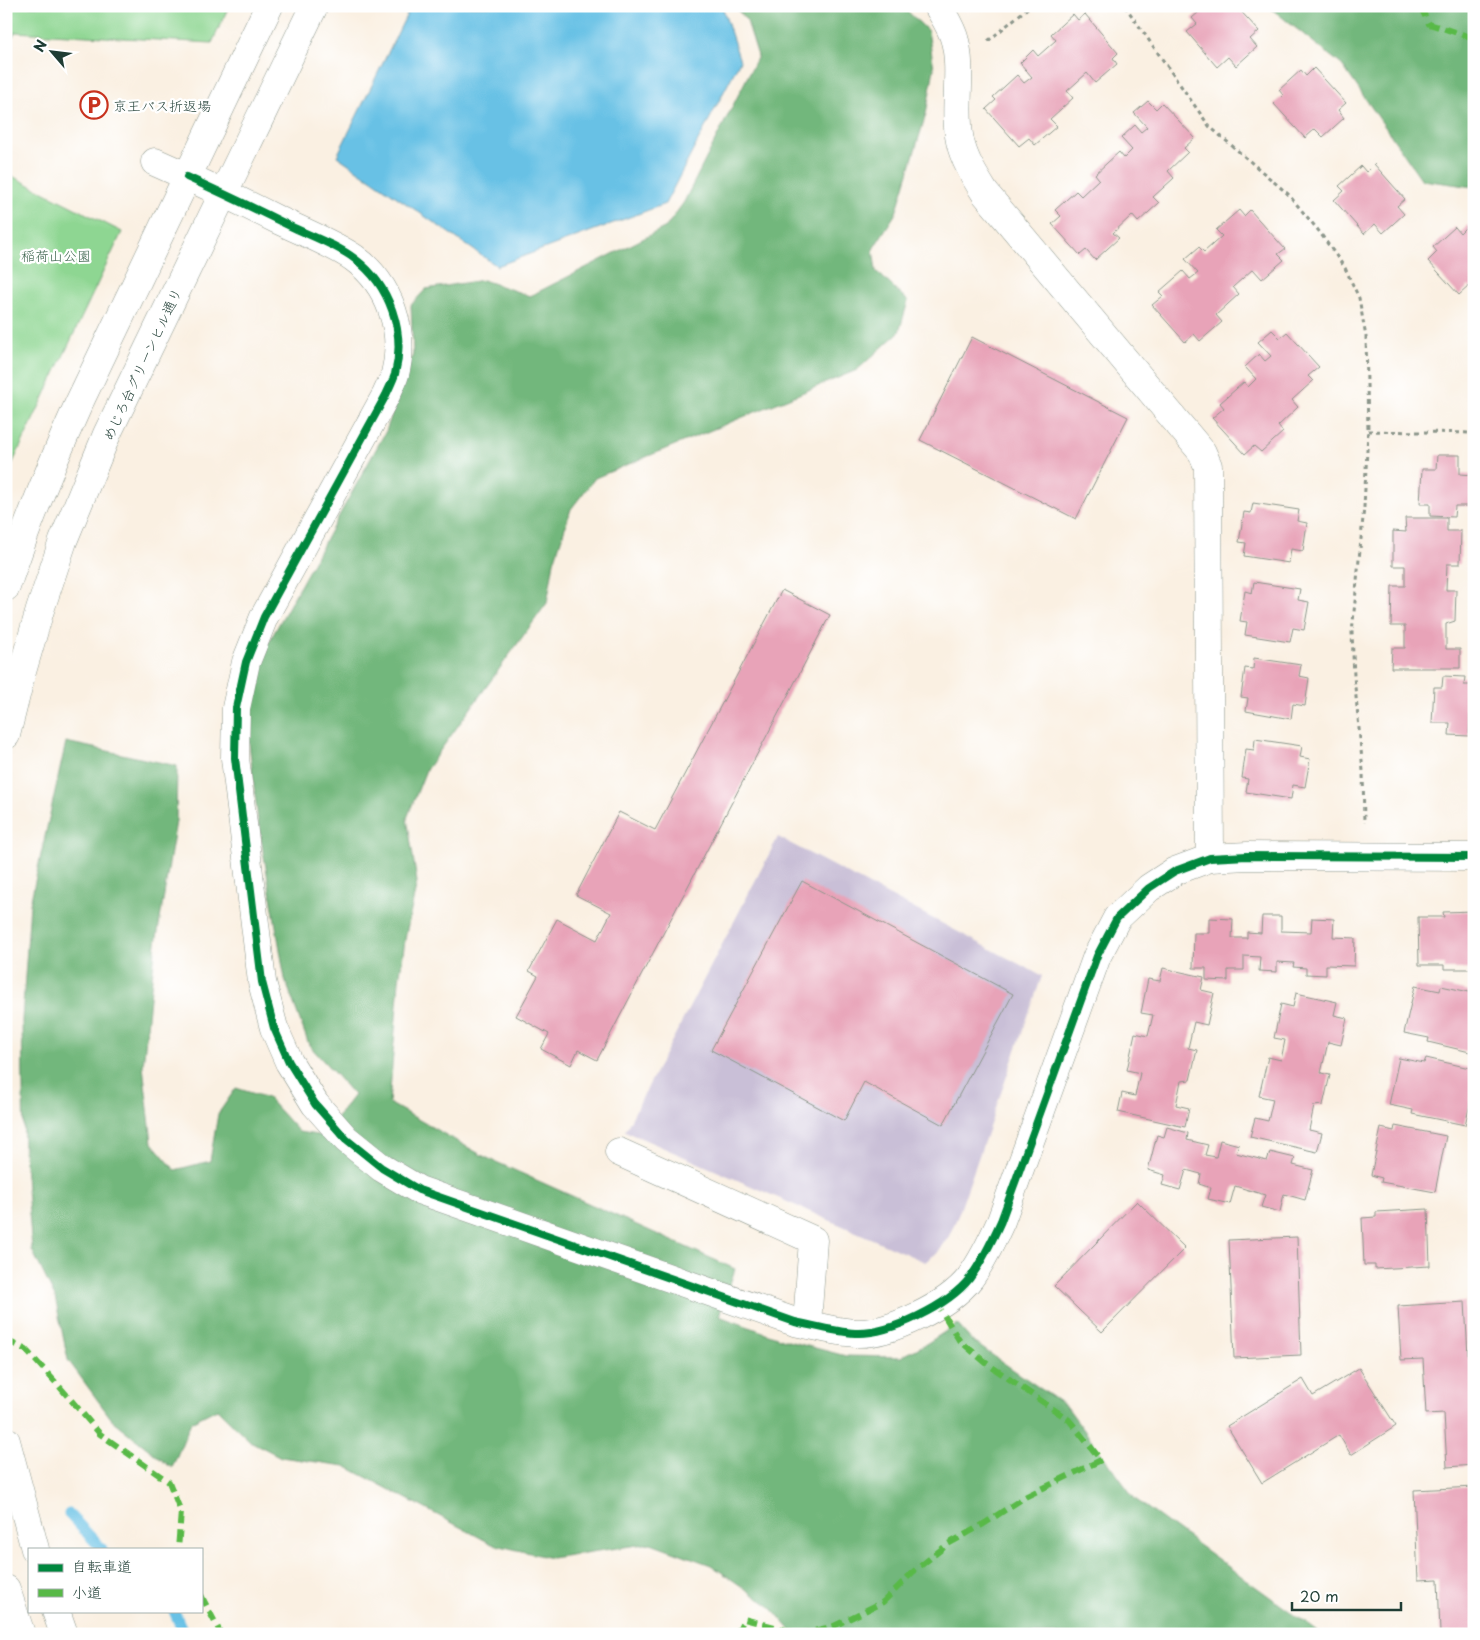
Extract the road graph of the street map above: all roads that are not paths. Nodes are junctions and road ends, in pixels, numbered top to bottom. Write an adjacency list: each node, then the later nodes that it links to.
1 (269, 6): 5 (street)
2 (314, 6): 6 (street, めじろ台グリーンヒル通り)
3 (938, 6): 10 (street)
4 (155, 162): 5 (street)
5 (187, 177): 6 (street); 7 (street)
6 (224, 194): 8 (street, めじろ台グリーンヒル通り); 12 (street)
7 (6, 586)
8 (6, 735)
9 (1474, 857): 10 (street)
10 (1210, 858): 12 (street)
11 (619, 1152): 12 (street)
12 (807, 1324)
13 (6, 1441): 14 (street)
14 (35, 1548)
15 (6, 1589): 17 (street)
16 (56, 1612): 18 (street)
17 (22, 1634)
18 (64, 1634)

